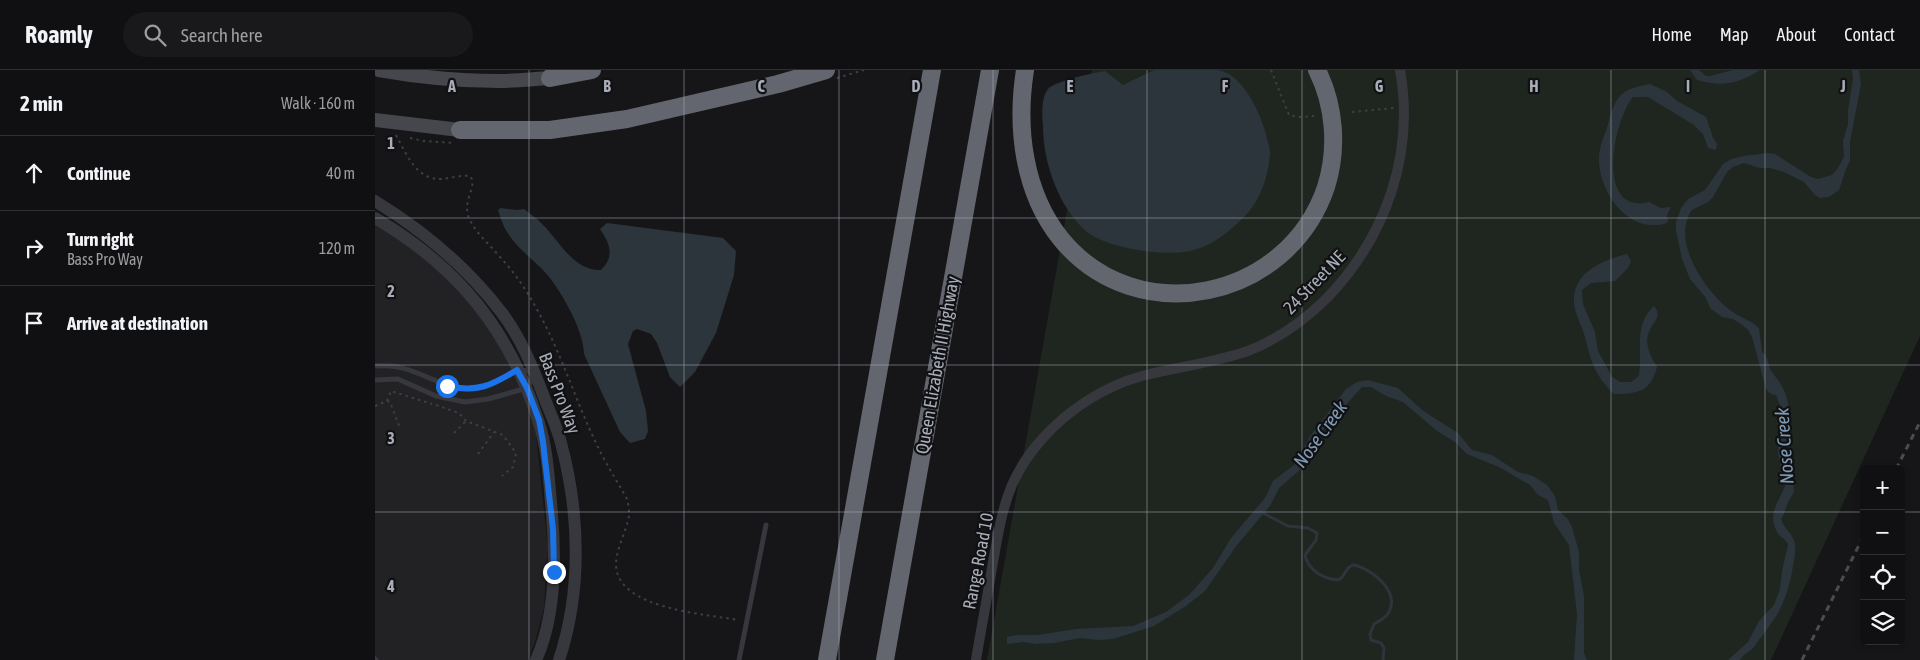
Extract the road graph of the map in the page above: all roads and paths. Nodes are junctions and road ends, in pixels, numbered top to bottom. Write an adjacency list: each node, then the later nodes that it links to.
1 (379, 70): 11 (main road)
2 (592, 70): 11 (highway)
3 (864, 70): 10 (path)
4 (932, 70): 38 (highway)
5 (990, 70): 39 (highway, Queen Elizabeth II Highway)
6 (1025, 70): 8 (highway)
7 (1271, 70): 14 (path)
8 (1317, 70)
9 (1400, 70): 12 (street, 24 Street NE)
10 (831, 74): 16 (highway)
11 (550, 78)
12 (1404, 107): 13 (path); 31 (street, 24 Street NE)
13 (1352, 112)
14 (1314, 116)
15 (375, 120): 16 (main road)
16 (461, 137): 34 (path)
17 (375, 201): 21 (street, Bass Pro Way)
18 (375, 218): 20 (street, Bass Pro Way)
19 (375, 366): 20 (lane)
20 (517, 370): 21 (lane); 23 (street, Bass Pro Way)
21 (536, 373): 23 (lane); 36 (street, Bass Pro Way)
22 (375, 380): 23 (lane)
23 (527, 388): 35 (street, Bass Pro Way)
24 (387, 401): 25 (path); 26 (path); 27 (path)
25 (375, 406)
26 (466, 422): 28 (path); 29 (path)
27 (400, 428)
28 (494, 432): 30 (path); 32 (path)
29 (454, 433)
30 (478, 454)
31 (1020, 471): 40 (street, Range Road 10)
32 (502, 476)
33 (766, 525): 34 (lane)
34 (746, 622): 37 (lane)
35 (536, 660)
36 (559, 660)
37 (739, 660)
38 (827, 660)
39 (885, 660)
40 (976, 660)

